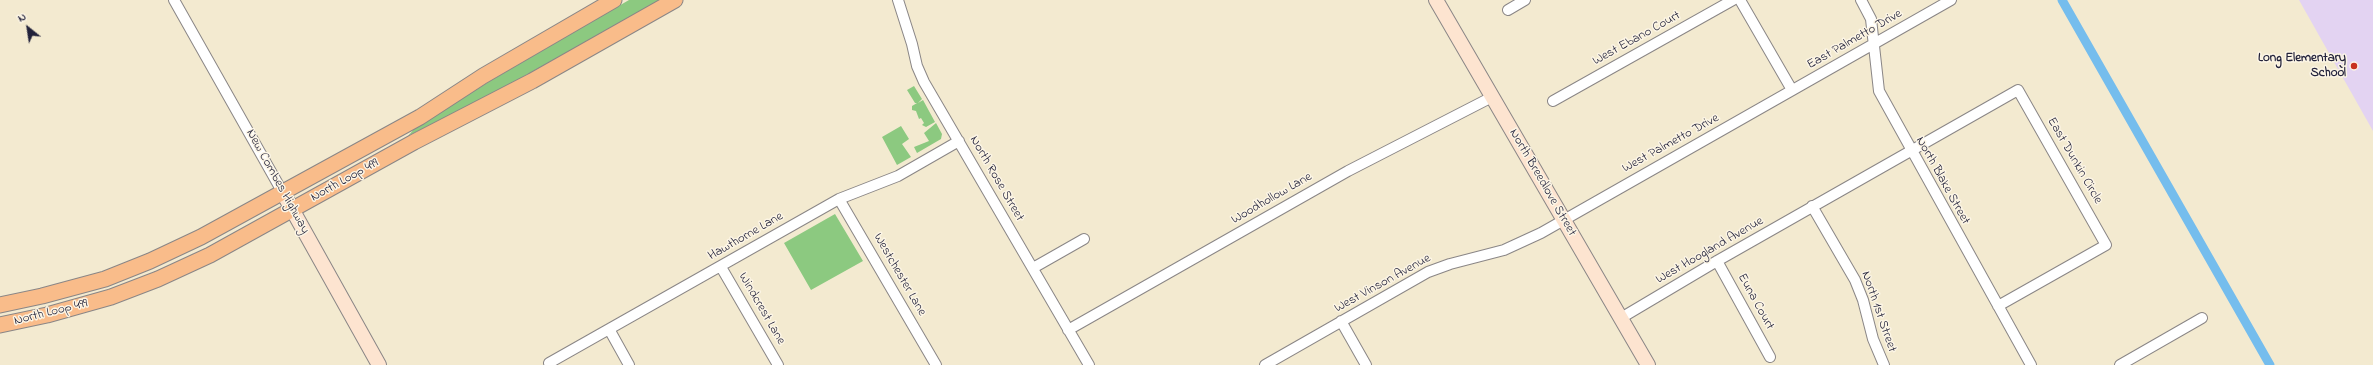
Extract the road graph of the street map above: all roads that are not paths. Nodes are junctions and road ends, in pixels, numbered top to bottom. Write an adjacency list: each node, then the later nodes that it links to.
1 (174, 0): 18 (street, New Combes Highway)
2 (614, 0): 18 (main road, North Loop 499)
3 (675, 0): 21 (main road, North Loop 499)
4 (898, 0): 16 (street, North Rose Street)
5 (1436, 0): 14 (street, North Breedlove Street)
6 (1526, 0): 11 (street)
7 (1733, 0): 15 (street, West Ebano Court)
8 (1740, 0): 13 (street)
9 (1862, 0): 12 (street, North Blake Street)
10 (1951, 0): 12 (street, East Palmetto Drive)
11 (1508, 10)
12 (1875, 44): 13 (street, East Palmetto Drive); 17 (street, North Blake Street)
13 (1792, 90): 22 (street, West Palmetto Drive)
14 (1492, 97): 22 (street, North Breedlove Street); 34 (street, Woodhollow Lane)
15 (1553, 101)
16 (960, 141): 19 (street, Hawthorne Lane); 26 (street, North Rose Street)
17 (1911, 152): 20 (street, West Hoogland Avenue); 28 (street, North Blake Street); 28 (street, East Dunkin Circle)
18 (283, 193): 21 (street, New Combes Highway); 27 (main road, North Loop 499)
19 (839, 198): 25 (street, Hawthorne Lane); 40 (street, Westchester Lane)
20 (1812, 206): 24 (street, West Hoogland Avenue); 45 (street, North 1st Street)
21 (292, 210): 32 (main road, North Loop 499); 37 (street, New Combes Highway)
22 (1563, 220): 29 (street, North Breedlove Street); 31 (street, West Vinson Avenue)
23 (1084, 239): 26 (street)
24 (1717, 261): 29 (street, West Hoogland Avenue); 35 (street, Euna Court)
25 (721, 267): 33 (street, Hawthorne Lane); 39 (street, Windcrest Lane)
26 (1033, 268): 34 (street, North Rose Street)
27 (0, 305)
28 (1998, 306): 46 (street, North Blake Street)
29 (1621, 318): 44 (street, North Breedlove Street)
30 (2202, 318): 47 (street)
31 (1341, 321): 42 (street, West Vinson Avenue); 43 (street)
32 (0, 325)
33 (609, 329): 36 (street, Hawthorne Lane); 38 (street)
34 (1068, 330): 41 (street, North Rose Street)
35 (1770, 357)
36 (549, 363)
37 (379, 365)
38 (629, 365)
39 (778, 365)
40 (936, 365)
41 (1089, 365)
42 (1265, 365)
43 (1366, 365)
44 (1648, 365)
45 (1884, 365)
46 (2030, 365)
47 (2120, 365)

